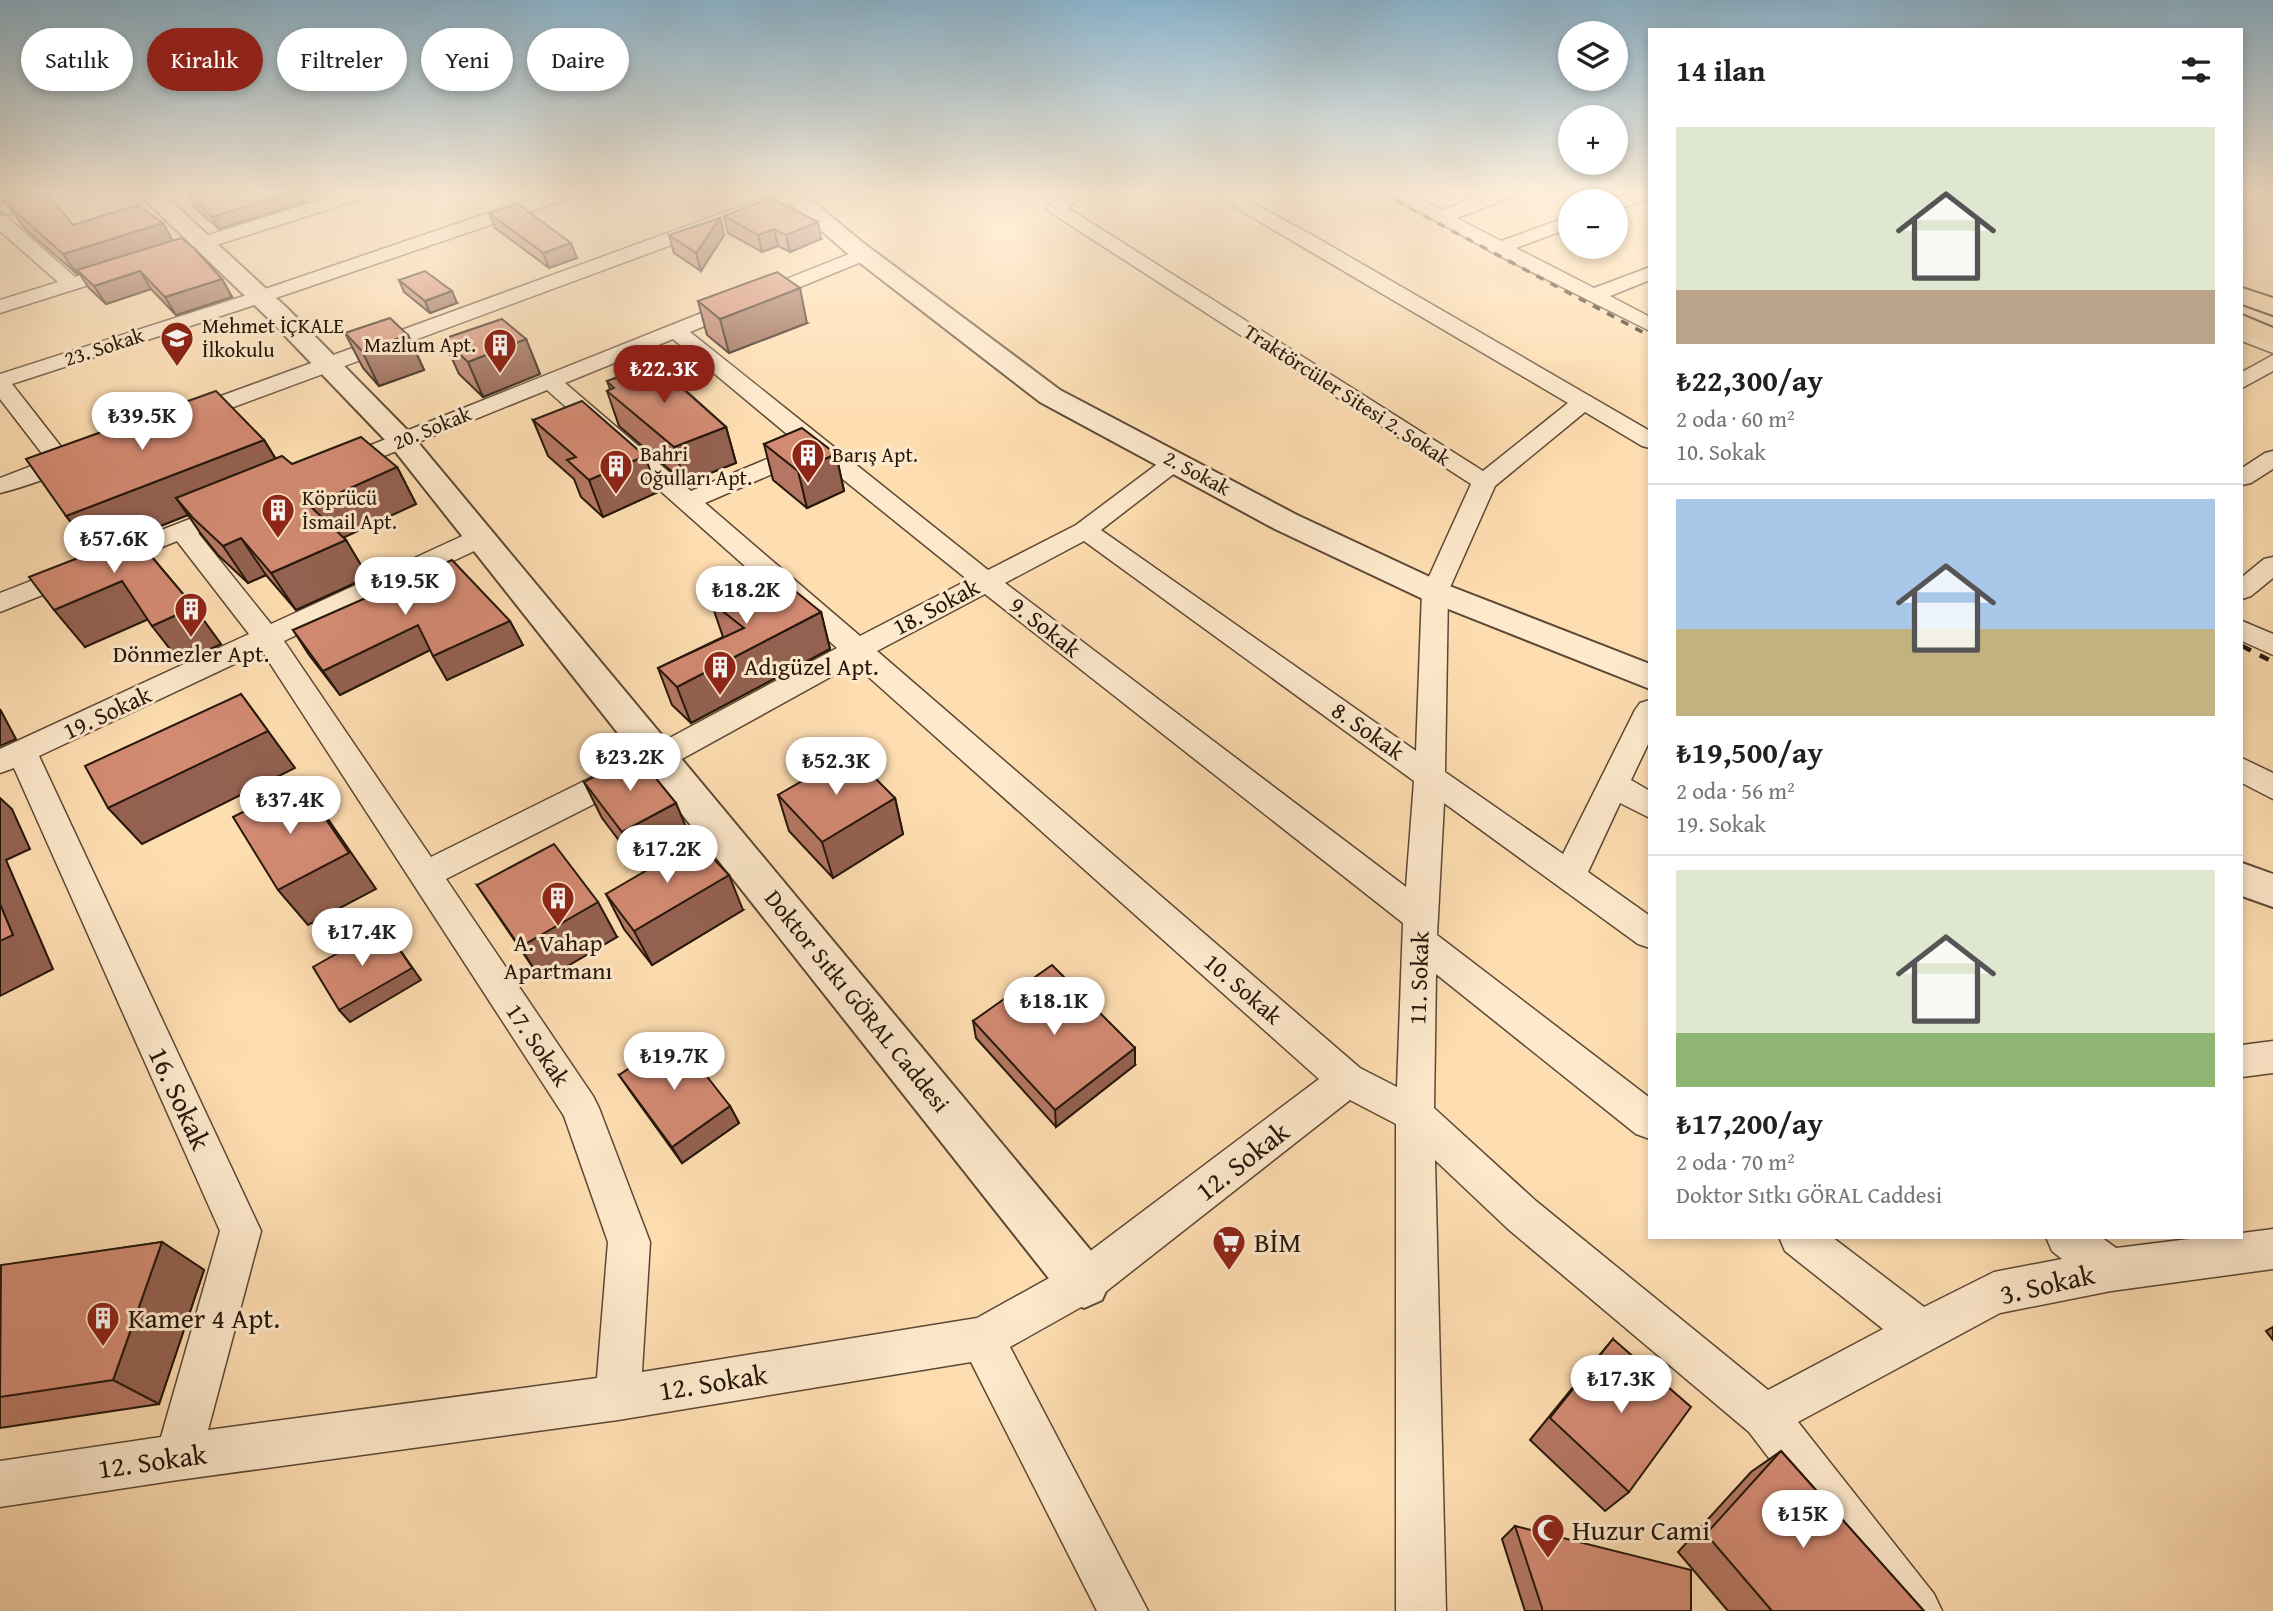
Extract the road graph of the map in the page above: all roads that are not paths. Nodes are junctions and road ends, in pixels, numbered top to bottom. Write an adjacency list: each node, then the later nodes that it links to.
1 (54, 268): 12 (street)
2 (122, 268): 12 (street)
3 (230, 268): 15 (street, Doktor Sıtkı GÖRAL Caddesi)
4 (345, 268): 15 (street, 23. Sokak)
5 (589, 268): 23 (street)
6 (829, 268): 20 (street, 20. Sokak)
7 (883, 268): 34 (street, 2. Sokak)
8 (1150, 268): 39 (street, Traktörcüler Sitesi 2. Sokak)
9 (1354, 268): 27 (street)
10 (1539, 268): 13 (street)
11 (1648, 274): 13 (street)
12 (72, 284): 16 (street)
13 (1593, 296): 19 (street)
14 (2243, 296): 17 (highway)
15 (260, 297): 23 (street, Doktor Sıtkı GÖRAL Caddesi); 26 (street, 23. Sokak)
16 (0, 307)
17 (2273, 309)
18 (2243, 318): 21 (highway)
19 (1648, 324)
20 (675, 330): 24 (street, 20. Sokak); 31 (street, 9. Sokak)
21 (2258, 338)
22 (2273, 362): 25 (street)
23 (330, 363): 28 (street); 29 (street, Doktor Sıtkı GÖRAL Caddesi)
24 (549, 380): 29 (street, 20. Sokak); 41 (street, 10. Sokak)
25 (2243, 380)
26 (0, 382): 36 (street)
27 (1582, 403): 30 (street); 39 (street, 11. Sokak)
28 (164, 425)
29 (401, 440): 37 (street, 20. Sokak); 45 (street, Doktor Sıtkı GÖRAL Caddesi)
30 (1648, 440)
31 (816, 447): 41 (street); 47 (street, 9. Sokak)
32 (2243, 451): 35 (street)
33 (88, 453): 36 (street)
34 (1176, 461): 44 (street, 18. Sokak); 49 (street, 2. Sokak)
35 (2270, 462): 38 (street)
36 (62, 463): 40 (street)
37 (324, 472)
38 (2243, 477)
39 (1484, 482): 49 (street, 11. Sokak)
40 (0, 486)
41 (687, 502): 54 (street, 10. Sokak)
42 (221, 514): 43 (street)
43 (182, 530): 50 (street); 52 (street, 17. Sokak)
44 (1085, 530): 47 (street, 18. Sokak); 60 (street, 8. Sokak)
45 (480, 538): 52 (street, 19. Sokak); 58 (street, Doktor Sıtkı GÖRAL Caddesi)
46 (2273, 565): 48 (street)
47 (985, 581): 54 (street, 18. Sokak); 68 (street, 9. Sokak)
48 (2243, 589)
49 (1435, 592): 55 (street, 2. Sokak); 60 (street, 11. Sokak)
50 (0, 603)
51 (2243, 631): 53 (street)
52 (268, 639): 57 (street, 19. Sokak); 65 (street, 17. Sokak)
53 (2273, 646)
54 (856, 650): 58 (street, 18. Sokak); 72 (street, 10. Sokak)
55 (1648, 676)
56 (1648, 714): 61 (street)
57 (11, 757): 84 (street, 16. Sokak)
58 (660, 757): 65 (street, 18. Sokak); 79 (street, Doktor Sıtkı GÖRAL Caddesi)
59 (2243, 770): 62 (street)
60 (1430, 775): 64 (street, 8. Sokak); 68 (street, 11. Sokak)
61 (1614, 784): 63 (street); 64 (street)
62 (2273, 787)
63 (1648, 805)
64 (1570, 874): 69 (street, 8. Sokak)
65 (425, 875): 82 (street, 17. Sokak)
66 (2243, 879): 67 (street)
67 (2273, 891)
68 (1420, 929): 73 (street, 11. Sokak); 74 (street, 9. Sokak)
69 (1648, 932)
70 (2273, 1057): 71 (street)
71 (2243, 1061)
72 (1347, 1080): 73 (street, 10. Sokak); 79 (street, 12. Sokak)
73 (1415, 1115): 83 (street, 10. Sokak); 87 (street, 11. Sokak)
74 (1648, 1119)
75 (1802, 1239): 80 (street)
76 (2069, 1239): 78 (street)
77 (2273, 1249): 78 (street, 3. Sokak)
78 (2111, 1270): 80 (street, 3. Sokak)
79 (1084, 1282): 81 (street, 12. Sokak)
80 (1921, 1332): 83 (street, 3. Sokak)
81 (982, 1339): 82 (street, 12. Sokak); 86 (street)
82 (618, 1398): 84 (street, 12. Sokak)
83 (1765, 1416): 88 (street, 10. Sokak)
84 (178, 1457): 85 (street, 12. Sokak)
85 (0, 1484)
86 (1123, 1611)
87 (1421, 1611)
88 (1917, 1611)

